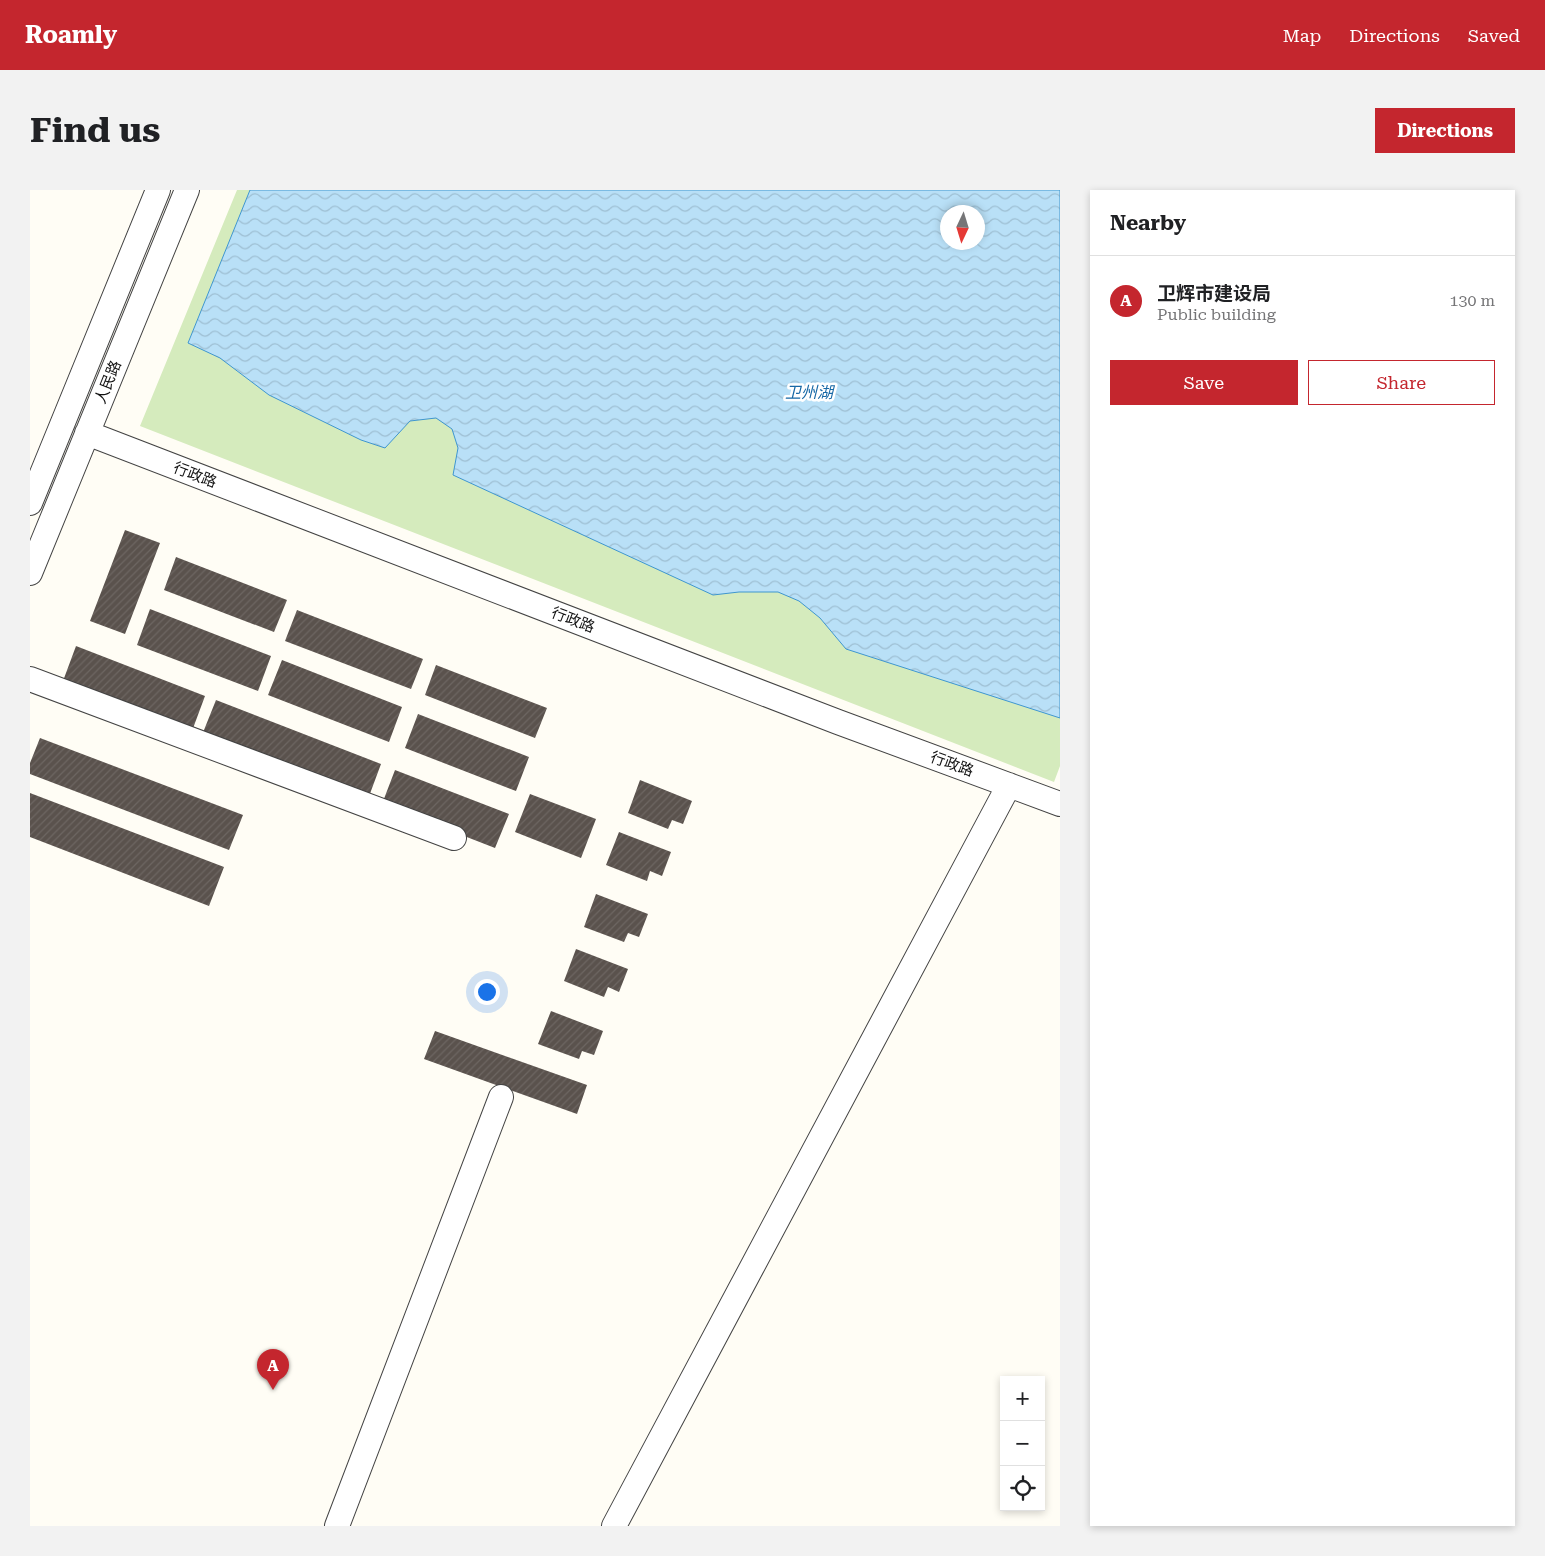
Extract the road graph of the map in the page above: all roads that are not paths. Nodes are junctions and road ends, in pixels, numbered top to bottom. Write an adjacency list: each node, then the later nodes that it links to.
1 (158, 190): 4 (street, 人民路)
2 (187, 190): 3 (street, 人民路)
3 (87, 433): 5 (street, 人民路); 7 (street, 行政路)
4 (30, 503)
5 (30, 573)
6 (30, 679): 9 (street)
7 (1009, 785): 8 (street, 行政路); 12 (street)
8 (1060, 804)
9 (454, 838)
10 (501, 1097): 11 (street)
11 (337, 1526)
12 (614, 1526)

